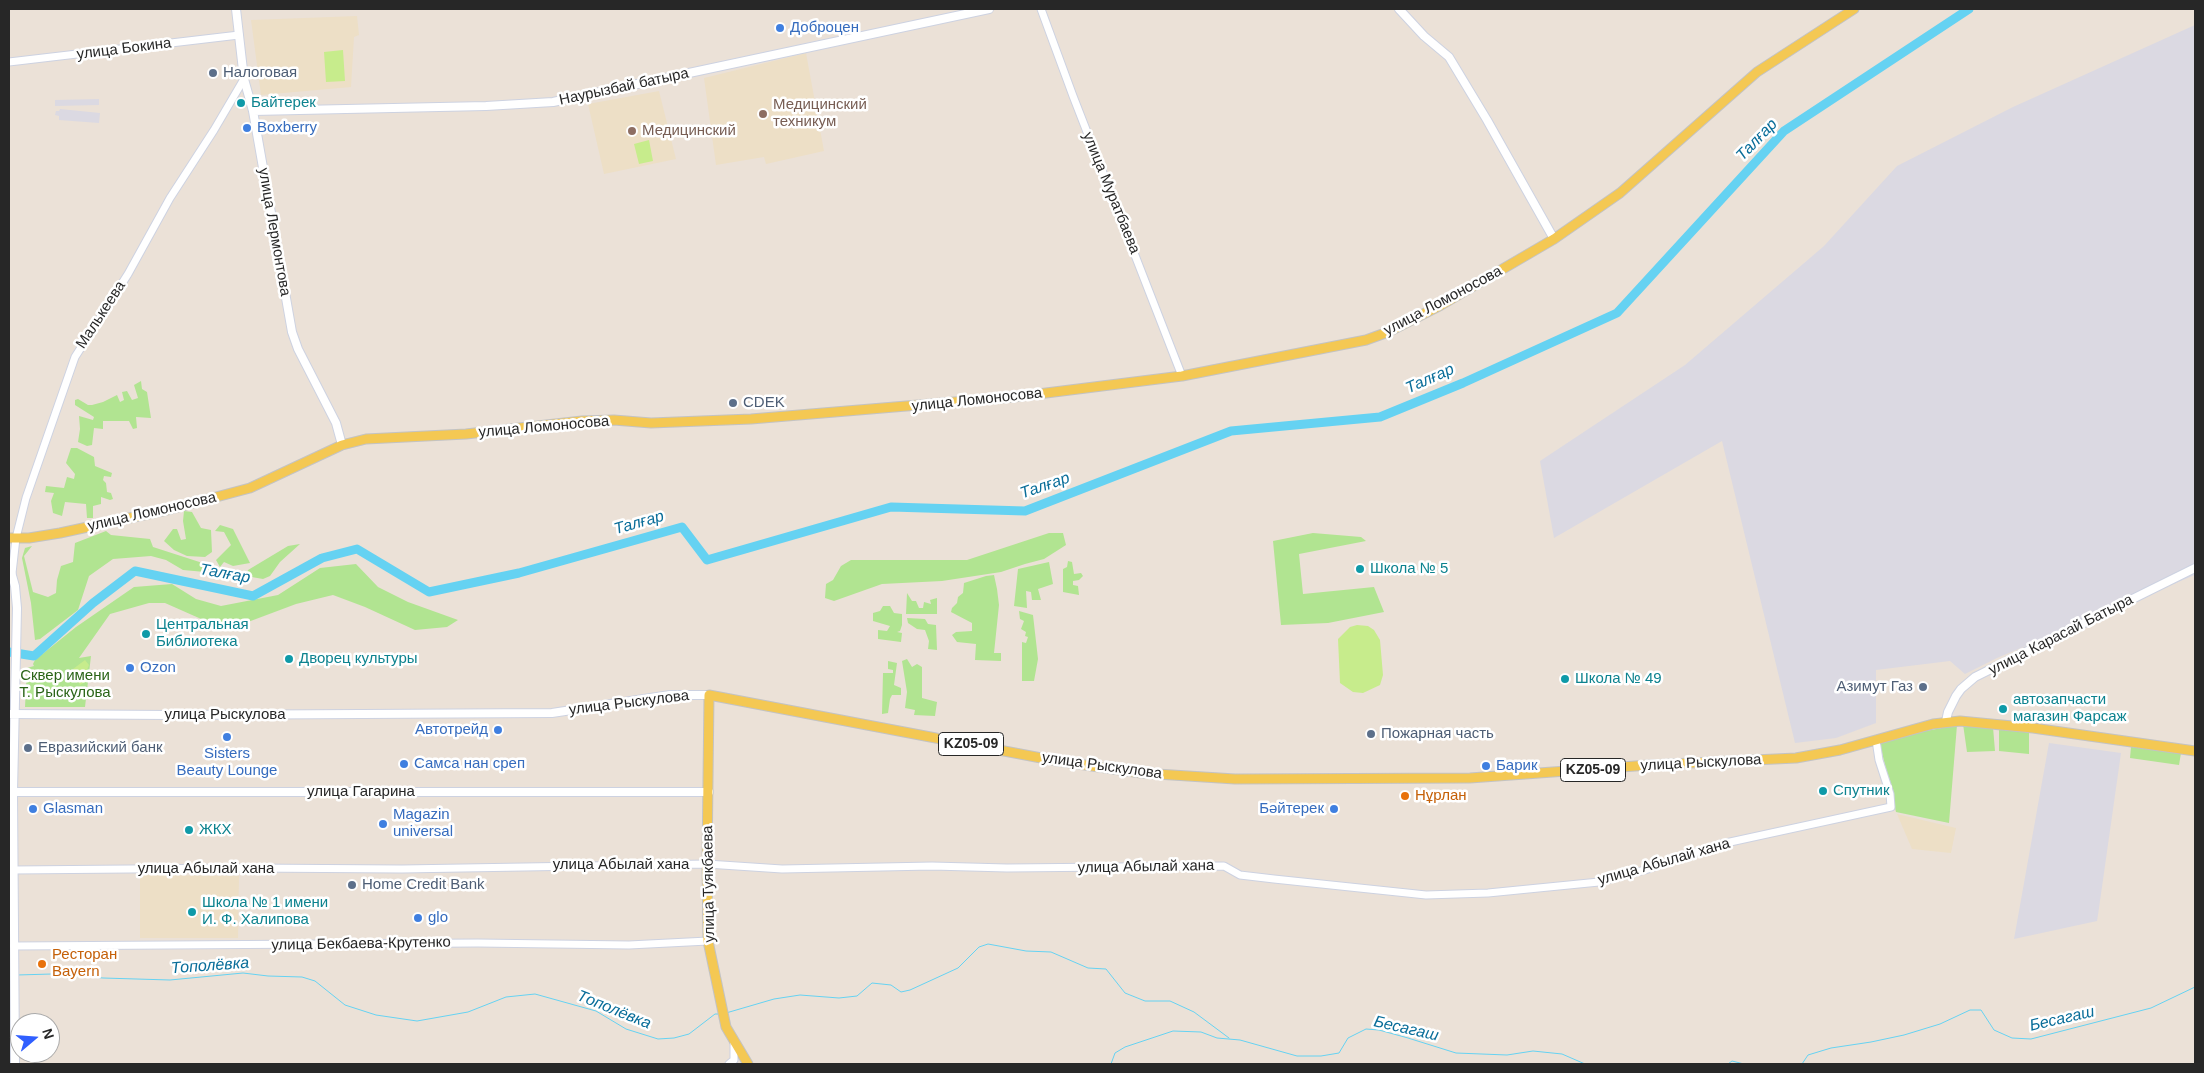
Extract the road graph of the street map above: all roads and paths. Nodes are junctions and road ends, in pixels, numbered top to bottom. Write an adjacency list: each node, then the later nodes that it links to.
1 (236, 9): 6 (main road, улица Лермонтова)
2 (989, 9): 9 (main road, Наурызбай батыра)
3 (1041, 9): 11 (street, улица Муратбаева)
4 (1399, 9): 10 (main road)
5 (1854, 9): 10 (main road, улица Ломоносова)
6 (239, 35): 7 (street, улица Бокина); 8 (main road, улица Лермонтова)
7 (9, 62)
8 (244, 79): 9 (main road, улица Лермонтова); 13 (street, Малькеева)
9 (253, 111): 12 (main road, улица Лермонтова)
10 (1554, 239): 11 (main road, улица Ломоносова)
11 (1182, 376): 12 (main road, улица Ломоносова)
12 (342, 445): 13 (main road, улица Ломоносова)
13 (12, 538): 16 (street, Малькеева)
14 (9, 565): 16 (main road)
15 (2195, 568): 19 (main road, улица Карасай Батыра)
16 (12, 574): 18 (main road)
17 (709, 695): 18 (main road, улица Рыскулова); 20 (main road, улица Рыскулова / KZ05-09); 23 (main road, улица Туякбаева)
18 (12, 714): 22 (main road)
19 (1946, 721): 20 (main road, улица Рыскулова / KZ05-09); 21 (main road, улица Рыскулова / KZ05-09)
20 (1876, 740): 24 (street, улица Абылай хана)
21 (2195, 752)
22 (13, 792): 23 (main road, улица Гагарина); 25 (main road)
23 (709, 792): 24 (main road, улица Туякбаева)
24 (706, 864): 25 (street, улица Абылай хана); 26 (main road, улица Туякбаева)
25 (11, 870): 27 (main road)
26 (708, 941): 27 (street, улица Бекбаева-Крутенко); 28 (main road, улица Туякбаева)
27 (14, 946): 29 (main road)
28 (734, 1043): 30 (street); 31 (main road, улица Туякбаева)
29 (15, 1064)
30 (729, 1064)
31 (745, 1064)

